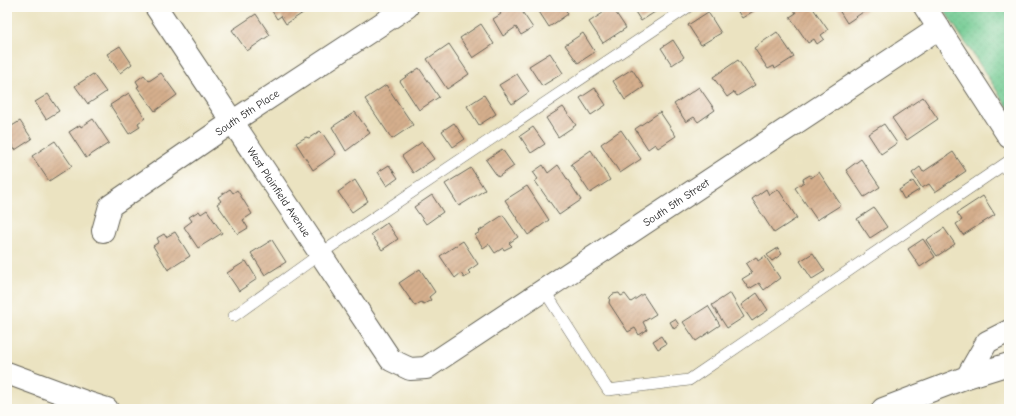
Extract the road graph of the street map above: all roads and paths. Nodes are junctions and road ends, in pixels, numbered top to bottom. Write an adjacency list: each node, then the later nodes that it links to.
1 (156, 7): 6 (main road, West Plainfield Avenue)
2 (407, 7): 6 (main road, South 5th Place)
3 (688, 7): 10 (lane)
4 (925, 7): 5 (main road)
5 (939, 28): 7 (main road); 11 (main road, South 5th Street)
6 (232, 122): 9 (main road, South 5th Place); 10 (main road, West Plainfield Avenue)
7 (1009, 137)
8 (1009, 161): 11 (lane)
9 (103, 230)
10 (320, 254): 12 (lane); 15 (main road, West Plainfield Avenue)
11 (544, 290): 15 (main road, South 5th Street)
12 (234, 316)
13 (1009, 331): 17 (main road)
14 (1009, 364): 17 (main road)
15 (410, 369)
16 (7, 373): 18 (main road)
17 (967, 376): 19 (main road)
18 (107, 409)
19 (883, 409)

